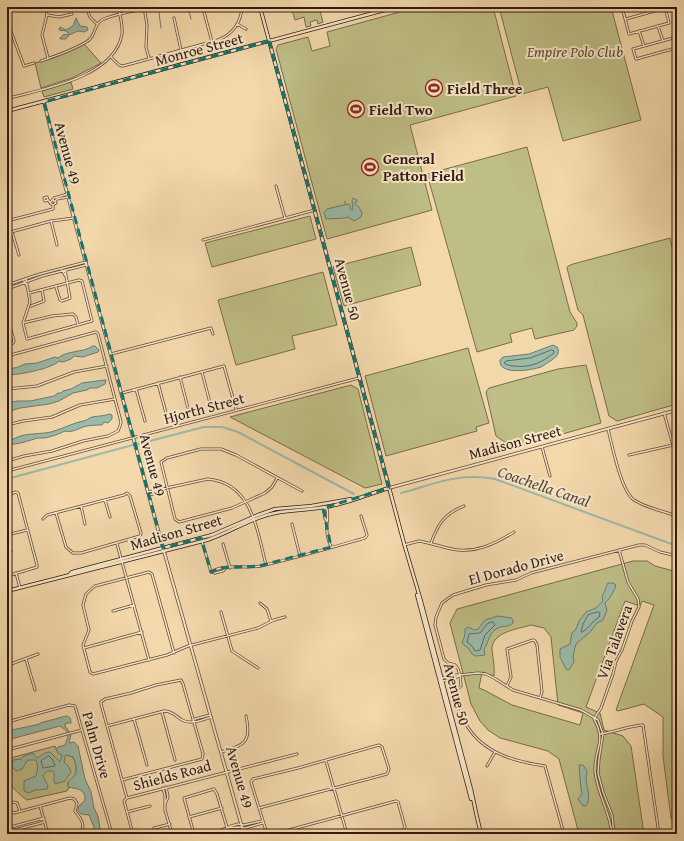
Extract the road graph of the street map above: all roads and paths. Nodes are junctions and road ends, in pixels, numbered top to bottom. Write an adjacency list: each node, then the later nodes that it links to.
1 (19, 7): 12 (street)
2 (45, 7): 14 (street)
3 (86, 7): 19 (street)
4 (118, 7): 15 (street)
5 (214, 7): 25 (street)
6 (242, 7): 20 (street)
7 (260, 7): 26 (main road, Avenue 50)
8 (396, 7): 26 (main road, Monroe Street)
9 (622, 7): 17 (street)
10 (144, 8): 15 (street); 31 (street)
11 (665, 8): 17 (street); 21 (street)
12 (7, 10)
13 (72, 14): 14 (street)
14 (47, 15): 30 (street)
15 (120, 15): 19 (street); 29 (street)
16 (174, 18): 28 (street)
17 (626, 19): 23 (street)
18 (7, 22): 33 (street)
19 (97, 24): 30 (street)
20 (237, 24): 22 (street); 25 (street)
21 (658, 26): 23 (street); 24 (street)
22 (246, 29)
23 (639, 31): 27 (street)
24 (663, 41): 27 (street); 27 (street)
25 (212, 42): 28 (street)
26 (269, 42): 35 (main road, Monroe Street); 42 (main road, Avenue 50)
27 (644, 46)
28 (181, 50): 31 (street)
29 (111, 57): 31 (street); 34 (street)
30 (48, 58): 32 (street)
31 (149, 58)
32 (41, 60)
33 (34, 63)
34 (7, 92)
35 (44, 102): 36 (main road, Monroe Street); 38 (street, Avenue 49)
36 (7, 111)
37 (276, 186): 44 (street)
38 (68, 194): 39 (street, Avenue 49); 40 (street)
39 (69, 197): 40 (street); 43 (street, Avenue 49)
40 (54, 201): 41 (street); 41 (street)
41 (53, 206): 45 (street)
42 (315, 210): 44 (street); 75 (main road, Avenue 50)
43 (74, 218): 46 (street); 52 (street, Avenue 49)
44 (285, 218): 49 (street)
45 (7, 221)
46 (51, 222): 47 (street); 50 (street)
47 (12, 232): 48 (street); 51 (street)
48 (7, 233)
49 (203, 240)
50 (57, 245)
51 (19, 255)
52 (86, 263): 53 (street); 70 (street, Avenue 49)
53 (65, 269): 54 (street); 55 (street)
54 (62, 270): 55 (street); 56 (street)
55 (66, 277): 57 (street)
56 (25, 281): 58 (street); 60 (street); 62 (street)
57 (67, 283): 59 (street); 59 (street); 67 (street)
58 (7, 285)
59 (56, 286): 61 (street)
60 (7, 288)
61 (42, 290): 62 (street); 63 (street)
62 (29, 293): 63 (street)
63 (30, 306): 65 (street)
64 (7, 323): 66 (street)
65 (23, 323): 67 (street); 67 (street)
66 (8, 326): 69 (street)
67 (78, 326)
68 (213, 334): 70 (street)
69 (7, 345)
70 (111, 354): 79 (street, Avenue 49)
71 (7, 356): 72 (street)
72 (107, 366): 77 (street); 80 (street)
73 (202, 372): 74 (street); 81 (street); 83 (street)
74 (180, 377): 76 (street); 82 (street)
75 (360, 378): 83 (street, Hjorth Street); 99 (main road, Avenue 50)
76 (158, 383): 78 (street); 85 (street)
77 (7, 389)
78 (136, 389): 79 (street); 87 (street)
79 (122, 392): 90 (street, Avenue 49)
80 (115, 399): 88 (street); 95 (street)
81 (210, 403)
82 (188, 408)
83 (236, 410): 90 (street, Hjorth Street)
84 (677, 410): 86 (street, Madison Street)
85 (166, 413)
86 (664, 413): 89 (street, Madison Street); 92 (street)
87 (145, 420)
88 (7, 425)
89 (608, 429): 93 (street, Madison Street); 117 (street)
90 (134, 438): 96 (street, Hjorth Street); 105 (street, Avenue 49)
91 (677, 444): 92 (street)
92 (673, 445): 94 (street)
93 (542, 447): 97 (street); 99 (street, Madison Street)
94 (629, 455)
95 (7, 461)
96 (7, 471)
97 (550, 476)
98 (277, 478): 100 (street); 103 (street); 109 (street)
99 (389, 488): 107 (main road, Madison Street); 131 (main road, Avenue 50)
100 (167, 489): 102 (street); 109 (street); 109 (street)
101 (155, 490): 102 (street); 104 (street); 105 (street)
102 (161, 490): 104 (street)
103 (302, 491)
104 (156, 493): 105 (street)
105 (149, 494): 133 (street, Avenue 49)
106 (7, 495): 124 (street)
107 (359, 498): 112 (main road, Madison Street); 119 (main road, Madison Street)
108 (105, 500): 110 (street); 118 (street); 128 (street)
109 (245, 502): 119 (street)
110 (81, 506): 113 (street); 122 (street)
111 (464, 506): 129 (street)
112 (325, 508): 114 (street); 115 (street); 119 (main road, Madison Street)
113 (56, 512): 120 (street); 128 (street)
114 (324, 514): 115 (street); 121 (street)
115 (328, 514): 121 (street)
116 (362, 516): 132 (street)
117 (677, 516)
118 (110, 517)
119 (253, 518): 127 (main road, Madison Street); 139 (street)
120 (43, 519)
121 (327, 521): 132 (street)
122 (85, 524)
123 (292, 524): 136 (street)
124 (27, 530): 126 (street); 141 (street)
125 (514, 532): 129 (street)
126 (7, 537): 135 (street)
127 (202, 539): 133 (main road, Madison Street); 140 (street)
128 (117, 543): 138 (street)
129 (431, 543): 131 (street)
130 (223, 544): 140 (street)
131 (404, 545): 163 (main road, Avenue 50)
132 (331, 548): 136 (street)
133 (164, 549): 138 (main road, Madison Street); 154 (street, Avenue 49)
134 (619, 550): 137 (street, El Dorado Drive); 162 (street, El Dorado Drive); 173 (street, Via Talavera)
135 (10, 551)
136 (300, 556): 139 (street)
137 (677, 556)
138 (122, 561): 143 (street); 144 (main road, Madison Street)
139 (266, 564): 140 (street)
140 (230, 568)
141 (16, 573): 142 (street); 144 (street)
142 (7, 576)
143 (126, 578): 147 (street); 155 (street); 156 (street)
144 (20, 588): 145 (main road, Madison Street)
145 (7, 591)
146 (260, 603): 151 (street)
147 (134, 605): 148 (street); 152 (street)
148 (113, 611)
149 (221, 612): 153 (street)
150 (285, 617): 151 (street)
151 (272, 621): 153 (street)
152 (142, 632): 155 (street); 159 (street)
153 (228, 636): 154 (street); 161 (street)
154 (191, 645): 156 (street); 170 (street, Avenue 49)
155 (84, 648): 159 (street)
156 (174, 652): 159 (street)
157 (38, 654): 158 (street)
158 (26, 659): 160 (street); 166 (street)
159 (149, 660)
160 (7, 664)
161 (258, 668)
162 (460, 676): 163 (street); 163 (street); 164 (street); 182 (street)
163 (441, 680): 226 (main road, Avenue 50)
164 (507, 686): 168 (street); 168 (street)
165 (7, 688): 167 (street)
166 (35, 690)
167 (9, 697)
168 (540, 698): 173 (street)
169 (162, 712): 172 (street); 174 (street); 184 (street)
170 (211, 716): 174 (street); 181 (street, Avenue 49)
171 (246, 716): 181 (street)
172 (134, 719): 176 (street); 186 (street)
173 (594, 719): 178 (street); 179 (street)
174 (193, 721): 176 (street); 189 (street)
175 (7, 722): 177 (street, Palm Drive)
176 (107, 726): 189 (street)
177 (83, 730): 180 (street); 214 (street, Palm Drive)
178 (600, 734): 179 (street); 228 (street)
179 (603, 734): 228 (street); 229 (street)
180 (7, 750)
181 (221, 752): 188 (street, Avenue 49)
182 (495, 752): 187 (street); 227 (street)
183 (297, 754): 188 (street, Shields Road)
184 (175, 760)
185 (326, 760): 191 (street); 191 (street); 197 (street)
186 (147, 765)
187 (487, 766)
188 (226, 771): 190 (street, Shields Road); 206 (street, Avenue 49)
189 (122, 780): 192 (street)
190 (164, 788): 192 (street, Shields Road); 205 (street)
191 (334, 788): 197 (street); 200 (street)
192 (126, 798): 199 (street, Shields Road)
193 (7, 803): 198 (street); 198 (street)
194 (40, 806): 198 (street); 202 (street); 213 (street)
195 (150, 806): 199 (street)
196 (222, 808): 201 (street); 201 (street); 209 (street)
197 (259, 808): 204 (street)
198 (20, 812)
199 (127, 812): 215 (street)
200 (342, 815): 223 (street); 224 (street); 225 (street)
201 (189, 817): 217 (street)
202 (44, 818): 203 (street); 207 (street)
203 (45, 822): 211 (street); 212 (street)
204 (263, 822): 206 (street); 222 (street)
205 (170, 824): 208 (street); 216 (street)
206 (242, 826): 209 (street); 221 (street, Avenue 49)
207 (7, 828)
208 (154, 828)
209 (227, 828): 210 (street); 220 (street)
210 (219, 831): 218 (street); 219 (street)
211 (7, 832)
212 (48, 834)
213 (72, 834)
214 (112, 834)
215 (133, 834)
216 (172, 834)
217 (194, 834)
218 (208, 834)
219 (218, 834)
220 (229, 834)
221 (244, 834)
222 (266, 834)
223 (274, 834)
224 (347, 834)
225 (386, 834)
226 (481, 834)
227 (564, 834)
228 (613, 834)
229 (659, 834)

